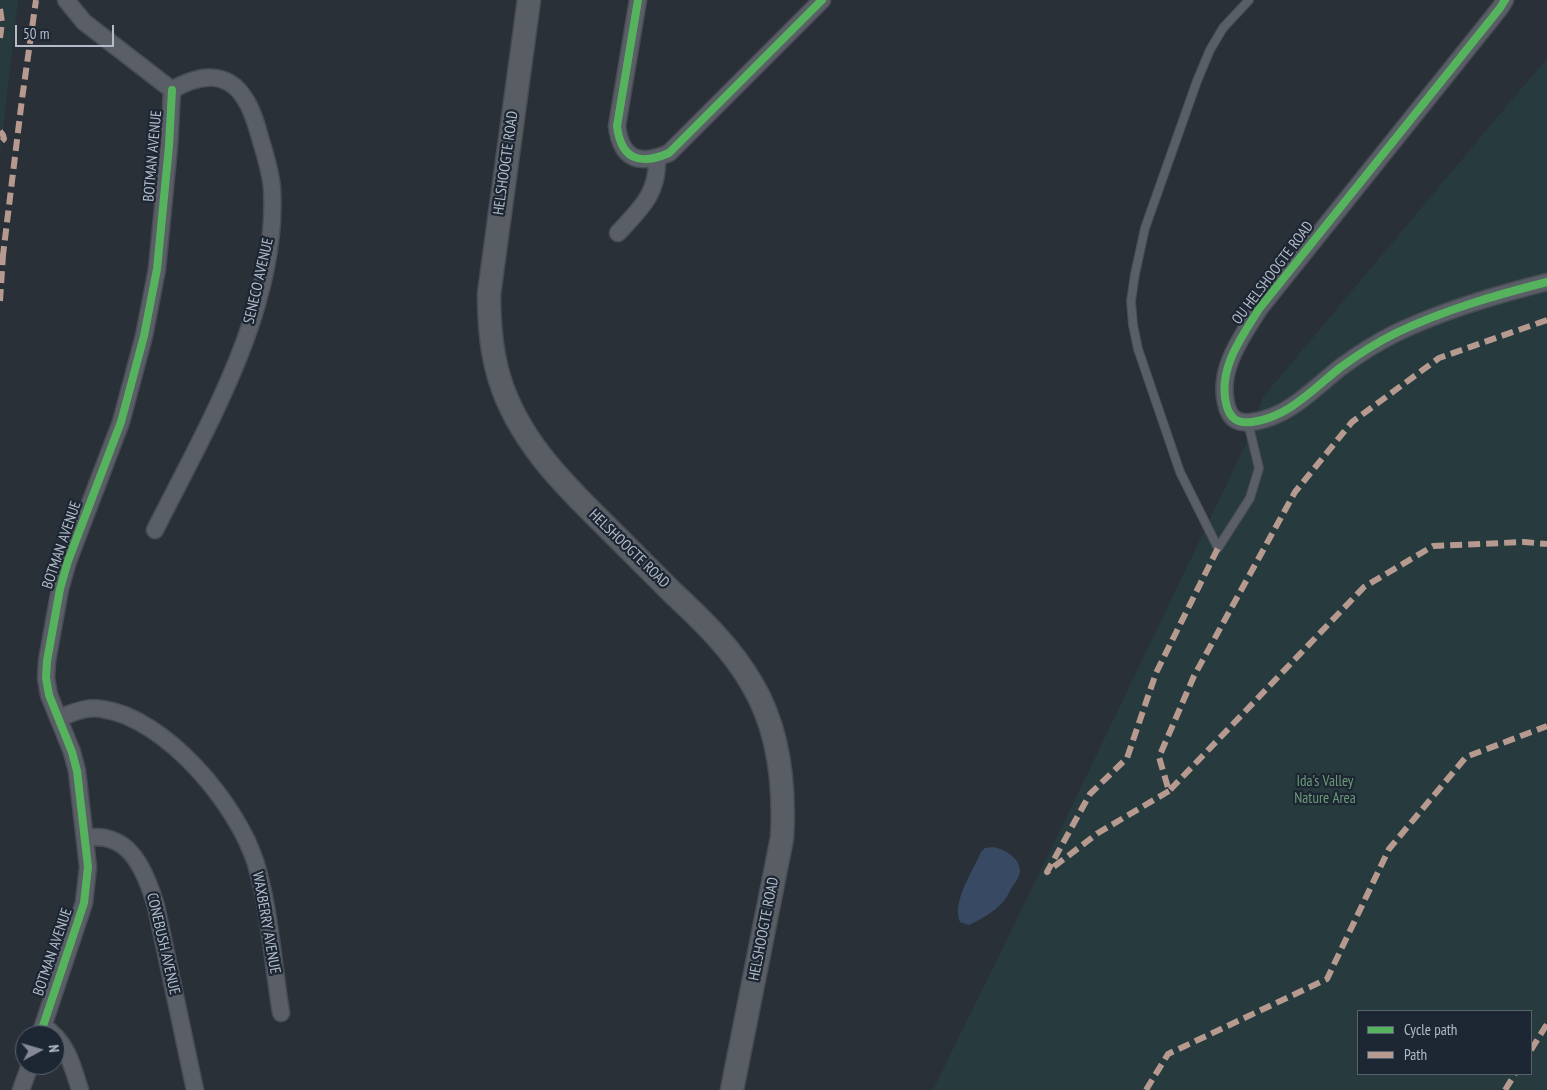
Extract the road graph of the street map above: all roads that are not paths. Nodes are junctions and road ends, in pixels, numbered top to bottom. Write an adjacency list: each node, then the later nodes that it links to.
1 (66, 0): 7 (street)
2 (529, 0): 22 (main road, HELSHOOGTE ROAD)
3 (638, 0): 8 (street)
4 (822, 0): 8 (street)
5 (1249, 0): 11 (lane)
6 (1505, 0): 11 (street, OU HELSHOOGTE ROAD)
7 (172, 90): 12 (street, SENECO AVENUE); 13 (street, BOTMAN AVENUE)
8 (658, 158): 9 (street)
9 (618, 233)
10 (1547, 282): 11 (street)
11 (1248, 423)
12 (155, 530)
13 (58, 718): 14 (street, BOTMAN AVENUE); 15 (street, WAXBERRY AVENUE)
14 (85, 838): 16 (street, BOTMAN AVENUE); 21 (street, CONEBUSH AVENUE)
15 (281, 1014)
16 (43, 1025)
17 (65, 1048): 20 (street)
18 (26, 1075): 19 (street)
19 (21, 1090)
20 (80, 1090)
21 (195, 1090)
22 (732, 1090)

